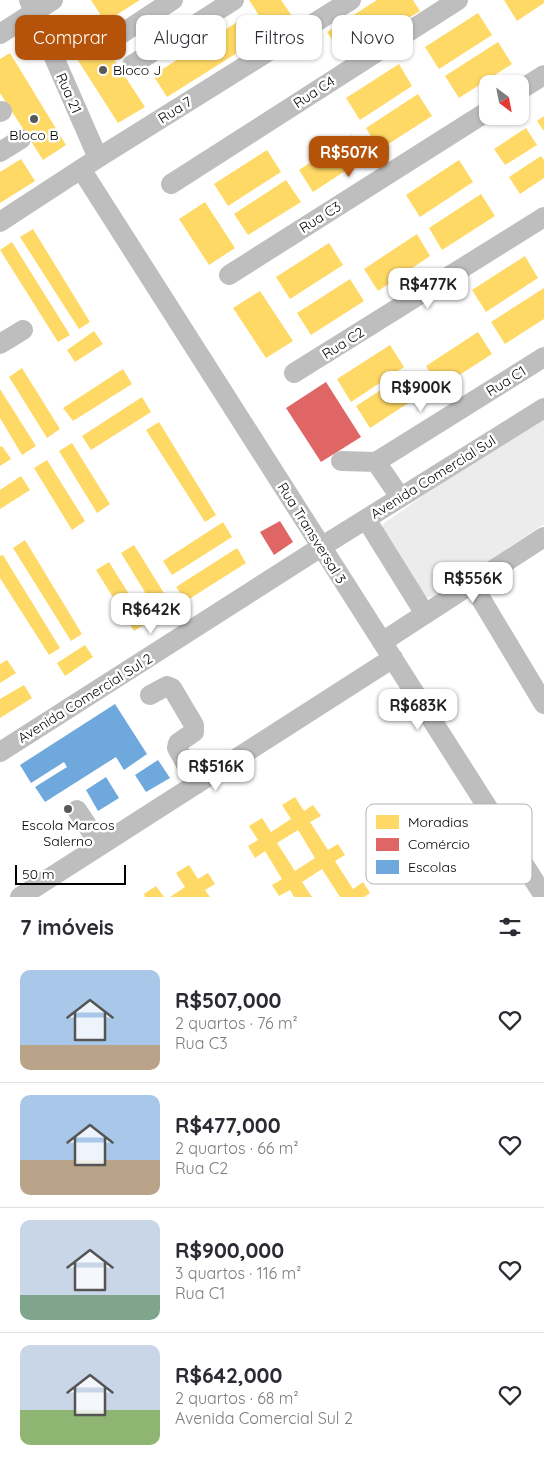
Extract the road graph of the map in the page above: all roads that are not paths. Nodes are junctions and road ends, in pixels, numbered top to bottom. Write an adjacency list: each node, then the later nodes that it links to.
1 (53, 0): 6 (street)
2 (173, 0): 7 (street)
3 (234, 0): 9 (street)
4 (351, 0): 15 (street, Rua 7)
5 (458, 0): 17 (street, Rua C4)
6 (31, 6): 8 (street); 15 (street, Rua 21)
7 (126, 31)
8 (0, 34)
9 (132, 65)
10 (544, 75): 11 (street)
11 (529, 84)
12 (479, 117): 20 (street, Rua C3)
13 (21, 139): 14 (street)
14 (0, 152)
15 (98, 158): 16 (street, Rua 7)
16 (81, 169): 19 (street, Rua 7); 31 (street, Rua Transversal 3)
17 (171, 184)
18 (544, 217): 24 (street, Rua C2)
19 (0, 222)
20 (229, 275)
21 (23, 330): 22 (street)
22 (0, 344)
23 (544, 356): 27 (street, Rua C1)
24 (294, 373)
25 (544, 408): 28 (street, Avenida Comercial Sul)
26 (340, 461): 27 (street)
27 (376, 462): 28 (street)
28 (400, 497): 29 (street, Avenida Comercial Sul)
29 (366, 520): 31 (street, Avenida Comercial Sul); 33 (street)
30 (544, 537): 32 (street)
31 (321, 547): 34 (street, Rua Transversal 3); 37 (street, Avenida Comercial Sul 2)
32 (472, 584): 33 (street); 36 (street)
33 (425, 614): 34 (street)
34 (388, 650): 38 (street); 39 (street, Rua Transversal 3)
35 (150, 695): 38 (street)
36 (544, 704)
37 (0, 752)
38 (197, 784): 41 (street)
39 (486, 804)
40 (77, 810): 41 (street)
41 (100, 846): 43 (street)
42 (532, 877): 44 (street, Rua Transversal 3)
43 (25, 896)
44 (544, 896)

